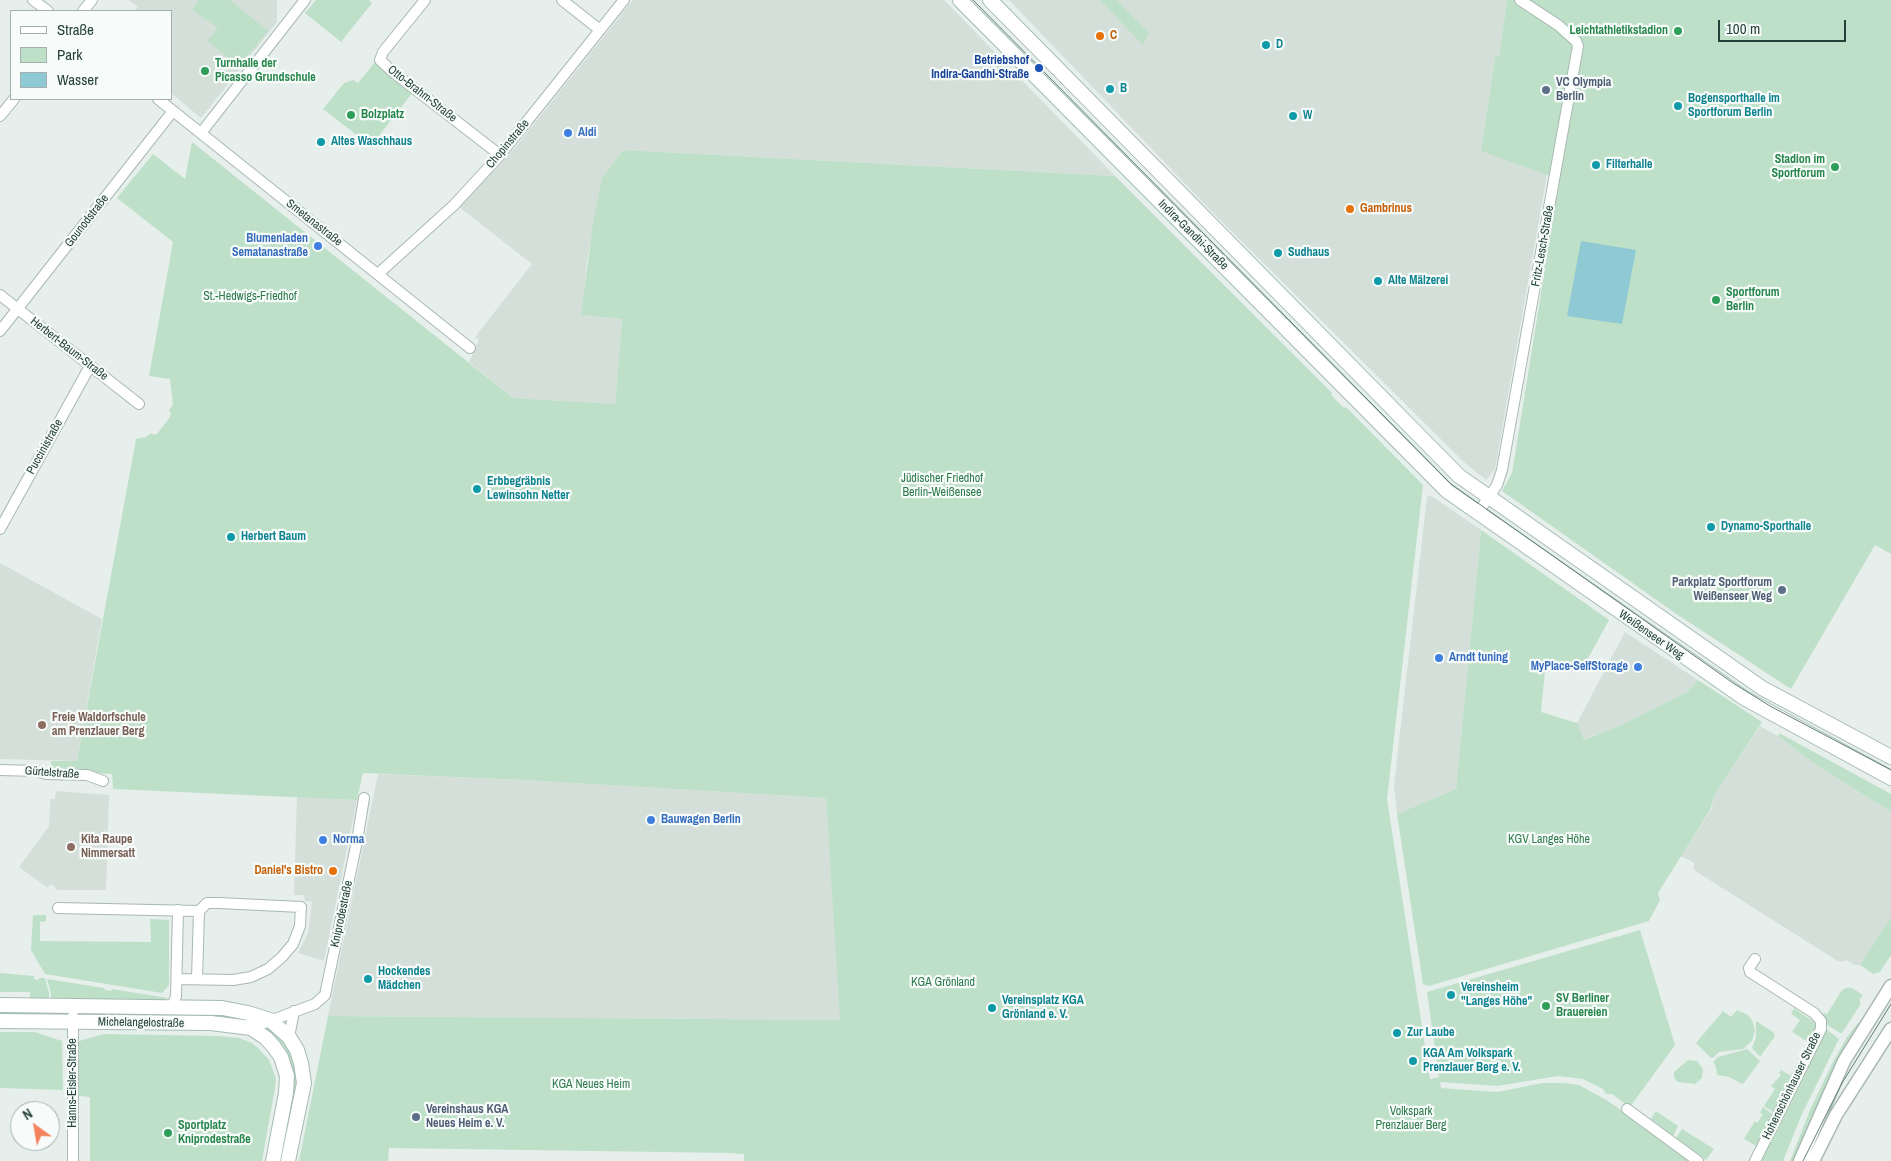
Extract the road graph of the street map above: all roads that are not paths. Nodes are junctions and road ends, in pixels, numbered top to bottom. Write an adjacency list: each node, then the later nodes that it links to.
1 (34, 0): 10 (street)
2 (92, 0): 11 (street)
3 (305, 0): 17 (street)
4 (424, 0): 18 (street, Otto-Brahm-Straße)
5 (562, 0): 12 (street)
6 (624, 0): 12 (street, Chopinstraße)
7 (960, 0): 27 (main road, Indira-Gandhi-Straße)
8 (990, 0): 26 (main road, Indira-Gandhi-Straße)
9 (1520, 0): 28 (street, Fritz-Lesch-Straße)
10 (47, 10)
11 (84, 10)
12 (600, 30): 18 (street, Chopinstraße)
13 (13, 100): 16 (street)
14 (159, 100): 15 (street, Smetanastraße)
15 (174, 111): 17 (street, Smetanastraße); 21 (street, Gounodstraße)
16 (0, 116)
17 (201, 133): 19 (street, Smetanastraße)
18 (500, 155): 19 (street, Chopinstraße)
19 (378, 274): 23 (street, Smetanastraße)
20 (0, 294): 21 (street, Herbert-Baum-Straße)
21 (18, 309): 22 (street, Gounodstraße); 24 (street, Herbert-Baum-Straße)
22 (0, 331)
23 (470, 348)
24 (90, 366): 25 (street, Herbert-Baum-Straße); 30 (street, Puccinistraße)
25 (139, 404)
26 (1430, 447): 28 (main road, Weißenseer Weg)
27 (1425, 470): 29 (main road, Weißenseer Weg)
28 (1488, 497): 29 (street, Fritz-Lesch-Straße); 31 (main road, Weißenseer Weg)
29 (1478, 513): 32 (main road, Weißenseer Weg)
30 (0, 529)
31 (1602, 577): 32 (main road); 33 (main road, Weißenseer Weg)
32 (1591, 594): 34 (main road, Weißenseer Weg)
33 (1739, 672): 34 (main road); 35 (main road, Weißenseer Weg)
34 (1729, 689): 37 (main road, Weißenseer Weg)
35 (1891, 757)
36 (0, 770): 38 (street, Gürtelstraße)
37 (1891, 778)
38 (103, 781)
39 (364, 798): 51 (street, Kniprodestraße)
40 (58, 908): 41 (street)
41 (178, 910): 42 (street); 44 (street, Michelangelostraße)
42 (199, 910): 45 (street); 45 (street)
43 (1755, 959): 63 (street, Hohenschönhauser Straße)
44 (177, 979): 45 (street); 50 (street, Michelangelostraße)
45 (197, 979)
46 (1891, 986): 47 (street)
47 (1887, 1000): 64 (street)
48 (0, 1005): 49 (main road, Michelangelostraße)
49 (73, 1005): 50 (main road, Michelangelostraße); 54 (street, Hanns-Eisler-Straße)
50 (172, 1007): 52 (main road, Michelangelostraße)
51 (294, 1011): 52 (street, Kniprodestraße); 57 (street)
52 (270, 1020): 55 (street, Kniprodestraße); 57 (main road)
53 (0, 1021): 54 (main road, Michelangelostraße)
54 (73, 1022): 55 (main road, Michelangelostraße); 59 (street, Hanns-Eisler-Straße)
55 (250, 1028): 60 (main road)
56 (1891, 1029): 65 (street)
57 (289, 1037): 61 (main road)
58 (1627, 1109): 62 (street)
59 (73, 1161)
60 (273, 1161)
61 (288, 1161)
62 (1698, 1161)
63 (1755, 1161)
64 (1800, 1161)
65 (1813, 1161)

